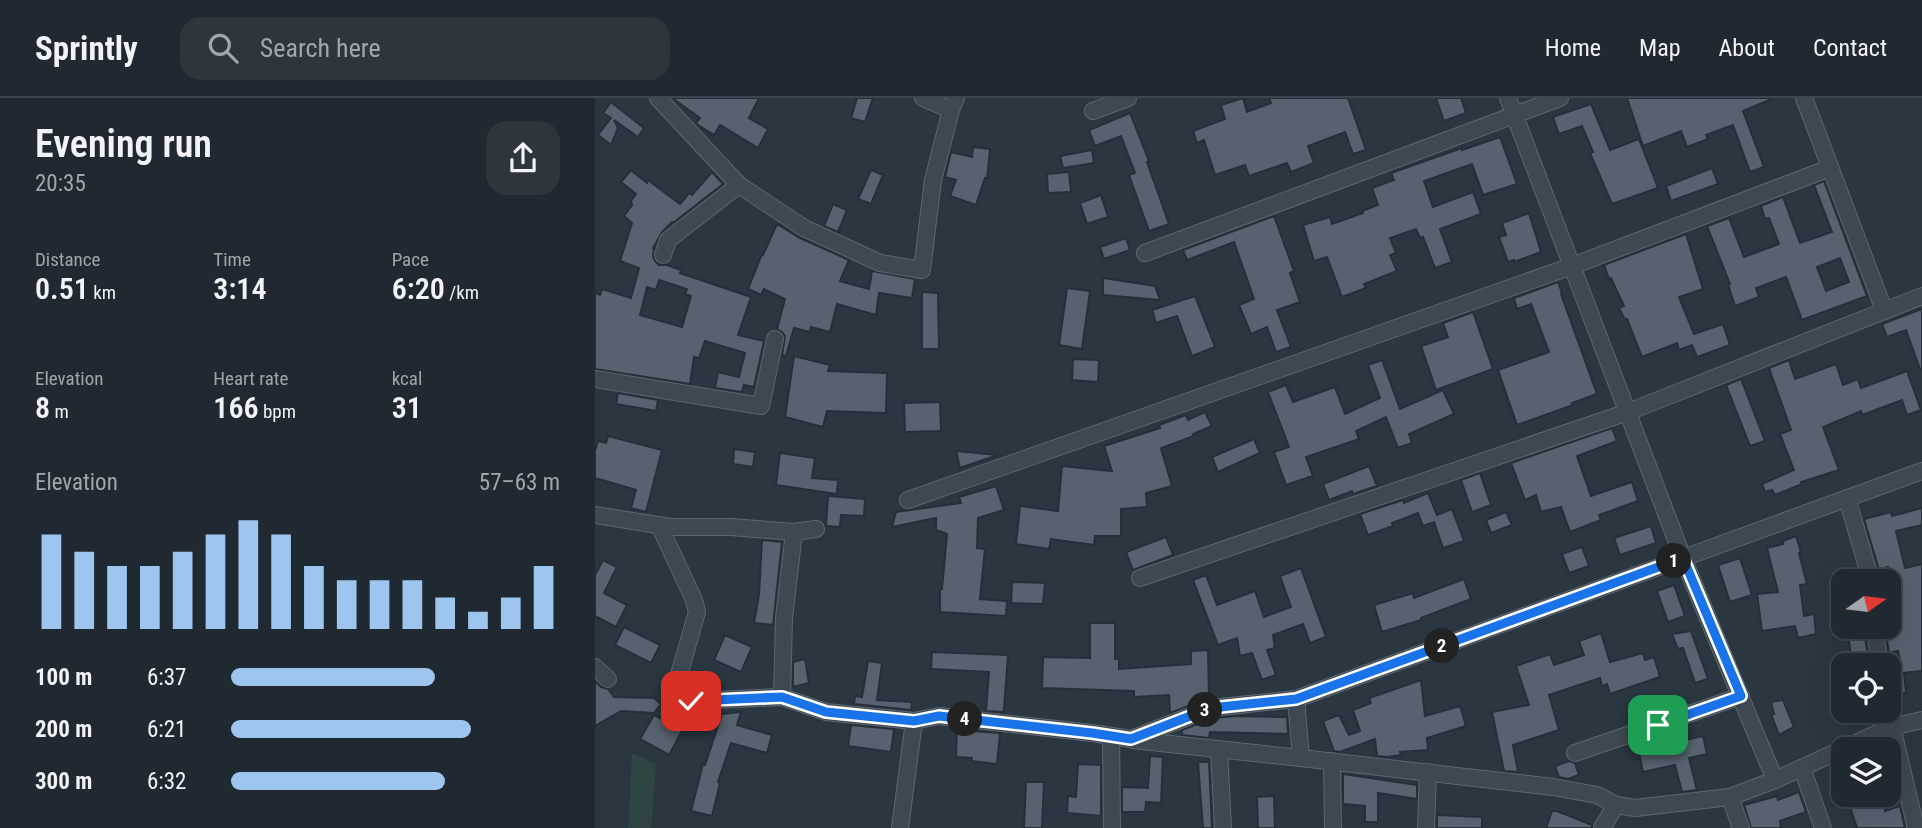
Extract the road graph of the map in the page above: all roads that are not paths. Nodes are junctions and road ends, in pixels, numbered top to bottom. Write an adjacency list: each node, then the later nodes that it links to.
1 (658, 98): 11 (street)
2 (923, 98): 7 (street)
3 (1128, 98): 8 (street)
4 (1508, 98): 9 (street)
5 (1560, 98): 9 (street)
6 (1804, 98): 10 (street)
7 (953, 104): 11 (street)
8 (1093, 111)
9 (1515, 115): 12 (street); 14 (street)
10 (1830, 167): 14 (street); 16 (street)
11 (739, 185): 13 (street)
12 (1146, 253)
13 (663, 255)
14 (1572, 266): 19 (street); 22 (street)
15 (1922, 296): 16 (street)
16 (1884, 310): 19 (street)
17 (775, 340): 18 (street)
18 (595, 379)
19 (1628, 412): 27 (street); 29 (street)
20 (1922, 471): 21 (street)
21 (1847, 498): 27 (street); 28 (street)
22 (908, 500)
23 (595, 515): 24 (street)
24 (659, 525): 26 (street); 33 (street)
25 (816, 529): 26 (street)
26 (794, 532): 33 (street)
27 (1683, 558): 32 (street); 34 (street)
28 (1866, 569)
29 (1140, 578)
30 (595, 667): 31 (street)
31 (608, 679)
32 (1741, 696): 43 (street); 48 (street)
33 (782, 697): 37 (street)
34 (1296, 699): 41 (street); 44 (street)
35 (1901, 719): 36 (street)
36 (1922, 720)
37 (914, 721): 40 (street); 51 (street)
38 (1882, 723): 46 (street)
39 (1890, 723): 59 (street)
40 (1111, 736): 41 (street); 52 (street)
41 (1131, 739): 42 (street)
42 (1219, 749): 44 (street); 53 (street)
43 (1575, 753)
44 (1301, 758): 45 (street)
45 (1332, 761): 47 (street); 54 (street)
46 (1802, 768): 48 (street); 58 (street)
47 (1429, 772): 50 (street); 55 (street)
48 (1775, 780): 49 (street)
49 (1730, 797): 50 (street); 57 (street)
50 (1616, 805): 56 (street)
51 (900, 828)
52 (1112, 828)
53 (1223, 828)
54 (1333, 828)
55 (1426, 828)
56 (1602, 828)
57 (1741, 828)
58 (1823, 828)
59 (1916, 828)

